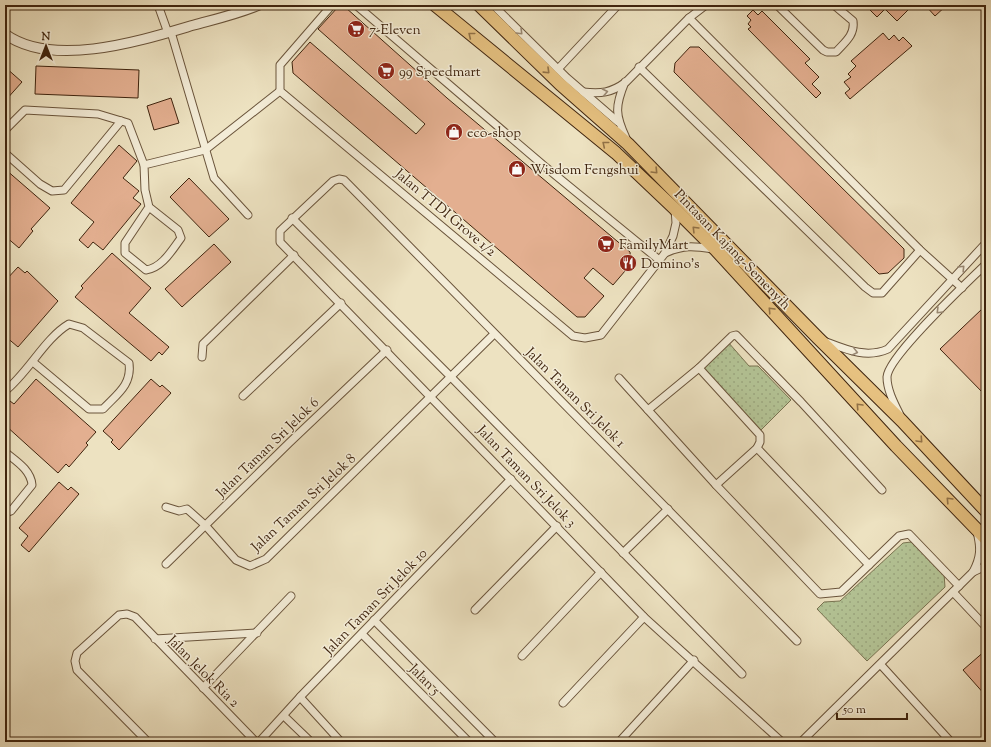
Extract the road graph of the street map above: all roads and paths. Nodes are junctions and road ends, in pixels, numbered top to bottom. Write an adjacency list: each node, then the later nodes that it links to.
1 (158, 5): 13 (street)
2 (258, 5): 13 (street)
3 (332, 5): 18 (street)
4 (356, 5): 37 (street)
5 (435, 5): 29 (highway, Pintasan Kajang-Semenyih, one-way to 5)
6 (478, 5): 23 (highway, Pintasan Kajang-Semenyih, one-way to 23)
7 (493, 5): 16 (street, one-way to 16)
8 (618, 5): 16 (street)
9 (706, 5): 12 (street)
10 (777, 5): 11 (street)
11 (834, 5)
12 (689, 18): 15 (street); 34 (street)
13 (170, 32): 14 (street); 24 (street)
14 (6, 36)
15 (639, 67): 17 (street); 34 (street)
16 (558, 69): 19 (street)
17 (626, 82): 19 (street, one-way to 17); 21 (street)
18 (280, 91): 24 (street); 37 (street, Jalan TTDI Grove 1/2)
19 (583, 92): 21 (street)
20 (121, 121): 22 (street); 25 (street); 26 (street)
21 (618, 122): 23 (street)
22 (5, 130)
23 (628, 144): 43 (highway, Pintasan Kajang-Semenyih, one-way to 43)
24 (205, 150): 26 (street); 30 (street)
25 (5, 153)
26 (144, 165): 28 (street)
27 (333, 181): 31 (street, Jalan Taman Sri Jelok 3); 42 (street, Jalan Taman Sri Jelok 1)
28 (149, 207): 28 (street)
29 (675, 209): 33 (highway, Pintasan Kajang-Semenyih, one-way to 29); 35 (street)
30 (248, 215)
31 (292, 218): 36 (street, Jalan Taman Sri Jelok 3); 48 (street, Jalan Taman Sri Jelok 3)
32 (986, 243): 39 (street, one-way to 32)
33 (715, 250): 35 (street); 66 (highway, Pintasan Kajang-Semenyih, one-way to 33)
34 (920, 250): 39 (street)
35 (665, 253): 37 (street, Jalan TTDI Grove 1/2)
36 (294, 255): 41 (street, Jalan Taman Sri Jelok 3); 45 (street)
37 (658, 260)
38 (986, 264): 40 (street)
39 (951, 279): 40 (street); 43 (street, one-way to 39)
40 (962, 288): 54 (street, one-way to 54)
41 (341, 303): 44 (street, Jalan Taman Sri Jelok 3); 51 (street)
42 (494, 334): 48 (street, Jalan Taman Sri Jelok 8); 61 (street, Jalan Taman Sri Jelok 1)
43 (818, 338): 54 (highway, Pintasan Kajang-Semenyih)
44 (387, 350): 52 (street, Jalan Taman Sri Jelok 3); 64 (street, Jalan Taman Sri Jelok 6)
45 (202, 357)
46 (33, 362): 46 (street); 50 (street)
47 (699, 368): 53 (street); 55 (street); 59 (street)
48 (451, 376): 52 (street, Jalan Taman Sri Jelok 8); 68 (street, Jalan Taman Sri Jelok 3)
49 (619, 378): 53 (street)
50 (5, 391)
51 (243, 396)
52 (432, 397): 57 (street, Jalan Taman Sri Jelok 3); 64 (street, Jalan Taman Sri Jelok 8)
53 (648, 410): 58 (street)
54 (902, 421): 62 (highway, Pintasan Kajang-Semenyih, one-way to 62)
55 (757, 448): 58 (street); 70 (street)
56 (5, 452): 63 (street)
57 (511, 479): 65 (street, Jalan Taman Sri Jelok 3); 79 (street, Jalan Taman Sri Jelok 10)
58 (716, 485): 70 (street)
59 (882, 490)
60 (166, 507): 64 (street, Jalan Taman Sri Jelok 8)
61 (668, 509): 68 (street); 84 (street, Jalan Taman Sri Jelok 1)
62 (986, 511)
63 (5, 513)
64 (205, 525): 69 (street, Jalan Taman Sri Jelok 6)
65 (557, 526): 72 (street, Jalan Taman Sri Jelok 3); 77 (street)
66 (976, 528): 67 (highway, Pintasan Kajang-Semenyih); 73 (street)
67 (986, 539)
68 (623, 553): 88 (street, Jalan Taman Sri Jelok 3)
69 (166, 564)
70 (869, 565): 74 (street)
71 (986, 566): 73 (street)
72 (601, 572): 78 (street, Jalan Taman Sri Jelok 3); 85 (street)
73 (973, 572): 74 (street)
74 (959, 586): 75 (street)
75 (954, 592): 80 (street); 87 (street)
76 (291, 596): 81 (street)
77 (474, 610)
78 (644, 617): 86 (street, Jalan Taman Sri Jelok 3); 91 (street)
79 (374, 620): 82 (street, Jalan Taman Sri Jelok 10); 99 (street)
80 (986, 627)
81 (257, 633): 83 (street); 89 (street)
82 (362, 634): 90 (street, Jalan Taman Sri Jelok 10); 98 (street, Jalan 5)
83 (155, 639): 89 (street, Jalan Jelok Ria 2); 93 (street, Jalan Jelok Ria 2)
84 (797, 641)
85 (522, 656)
86 (694, 660): 100 (street); 101 (street, Jalan Taman Sri Jelok 3)
87 (881, 665): 102 (street); 103 (street)
88 (742, 674)
89 (203, 688): 94 (street, Jalan Jelok Ria 2)
90 (300, 697): 92 (street, Jalan Taman Sri Jelok 10); 97 (street)
91 (563, 704)
92 (284, 716): 95 (street, Jalan Taman Sri Jelok 10); 96 (street)
93 (148, 742)
94 (256, 742)
95 (259, 742)
96 (311, 742)
97 (341, 742)
98 (470, 742)
99 (495, 742)
100 (619, 742)
101 (782, 742)
102 (801, 742)
103 (951, 742)

